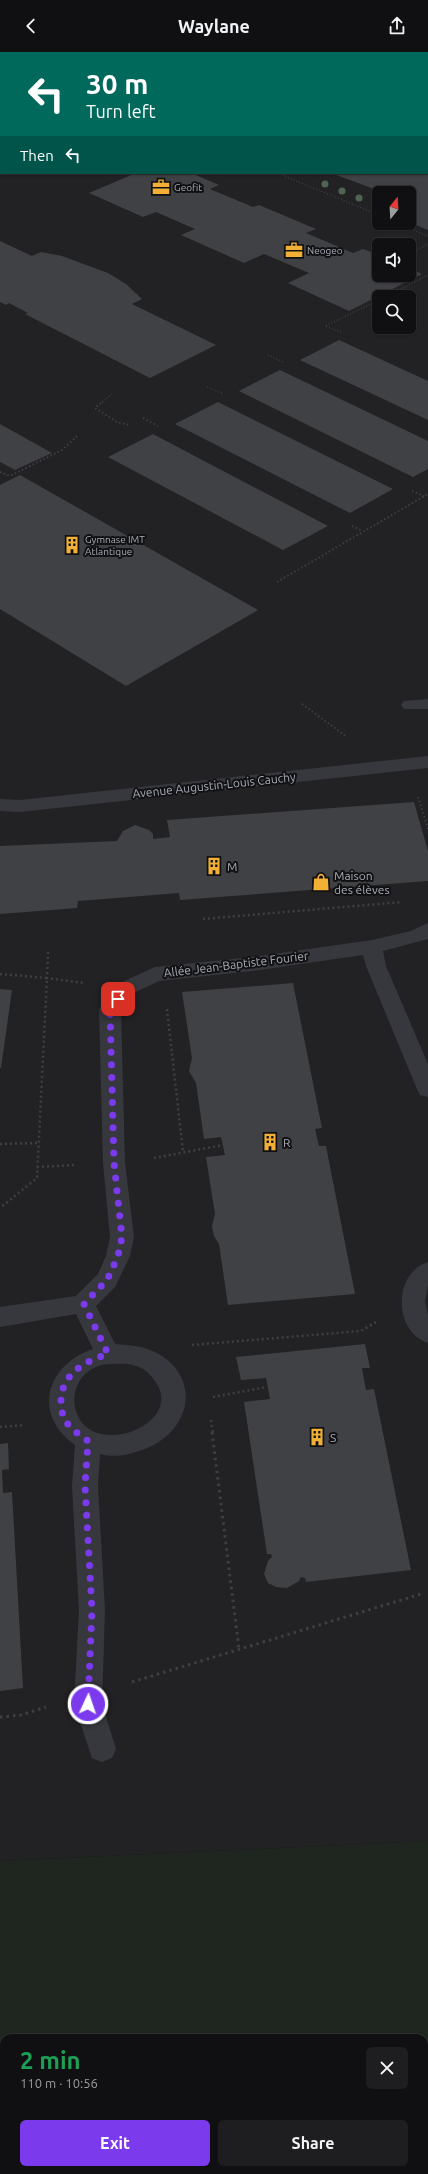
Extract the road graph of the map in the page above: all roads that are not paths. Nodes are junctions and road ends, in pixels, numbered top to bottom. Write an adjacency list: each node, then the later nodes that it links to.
1 (428, 704): 2 (street)
2 (410, 705)
3 (428, 762): 4 (street, Avenue Augustin-Louis Cauchy)
4 (0, 805)
5 (428, 930): 6 (street, Allée Jean-Baptiste Fourier)
6 (372, 947): 7 (street); 9 (street, Allée Jean-Baptiste Fourier)
7 (428, 1088)
8 (428, 1272): 11 (street)
9 (84, 1304): 10 (street); 12 (street)
10 (0, 1317)
11 (428, 1333)
12 (108, 1354): 13 (street); 13 (street)
13 (88, 1441): 14 (street)
14 (102, 1749)

